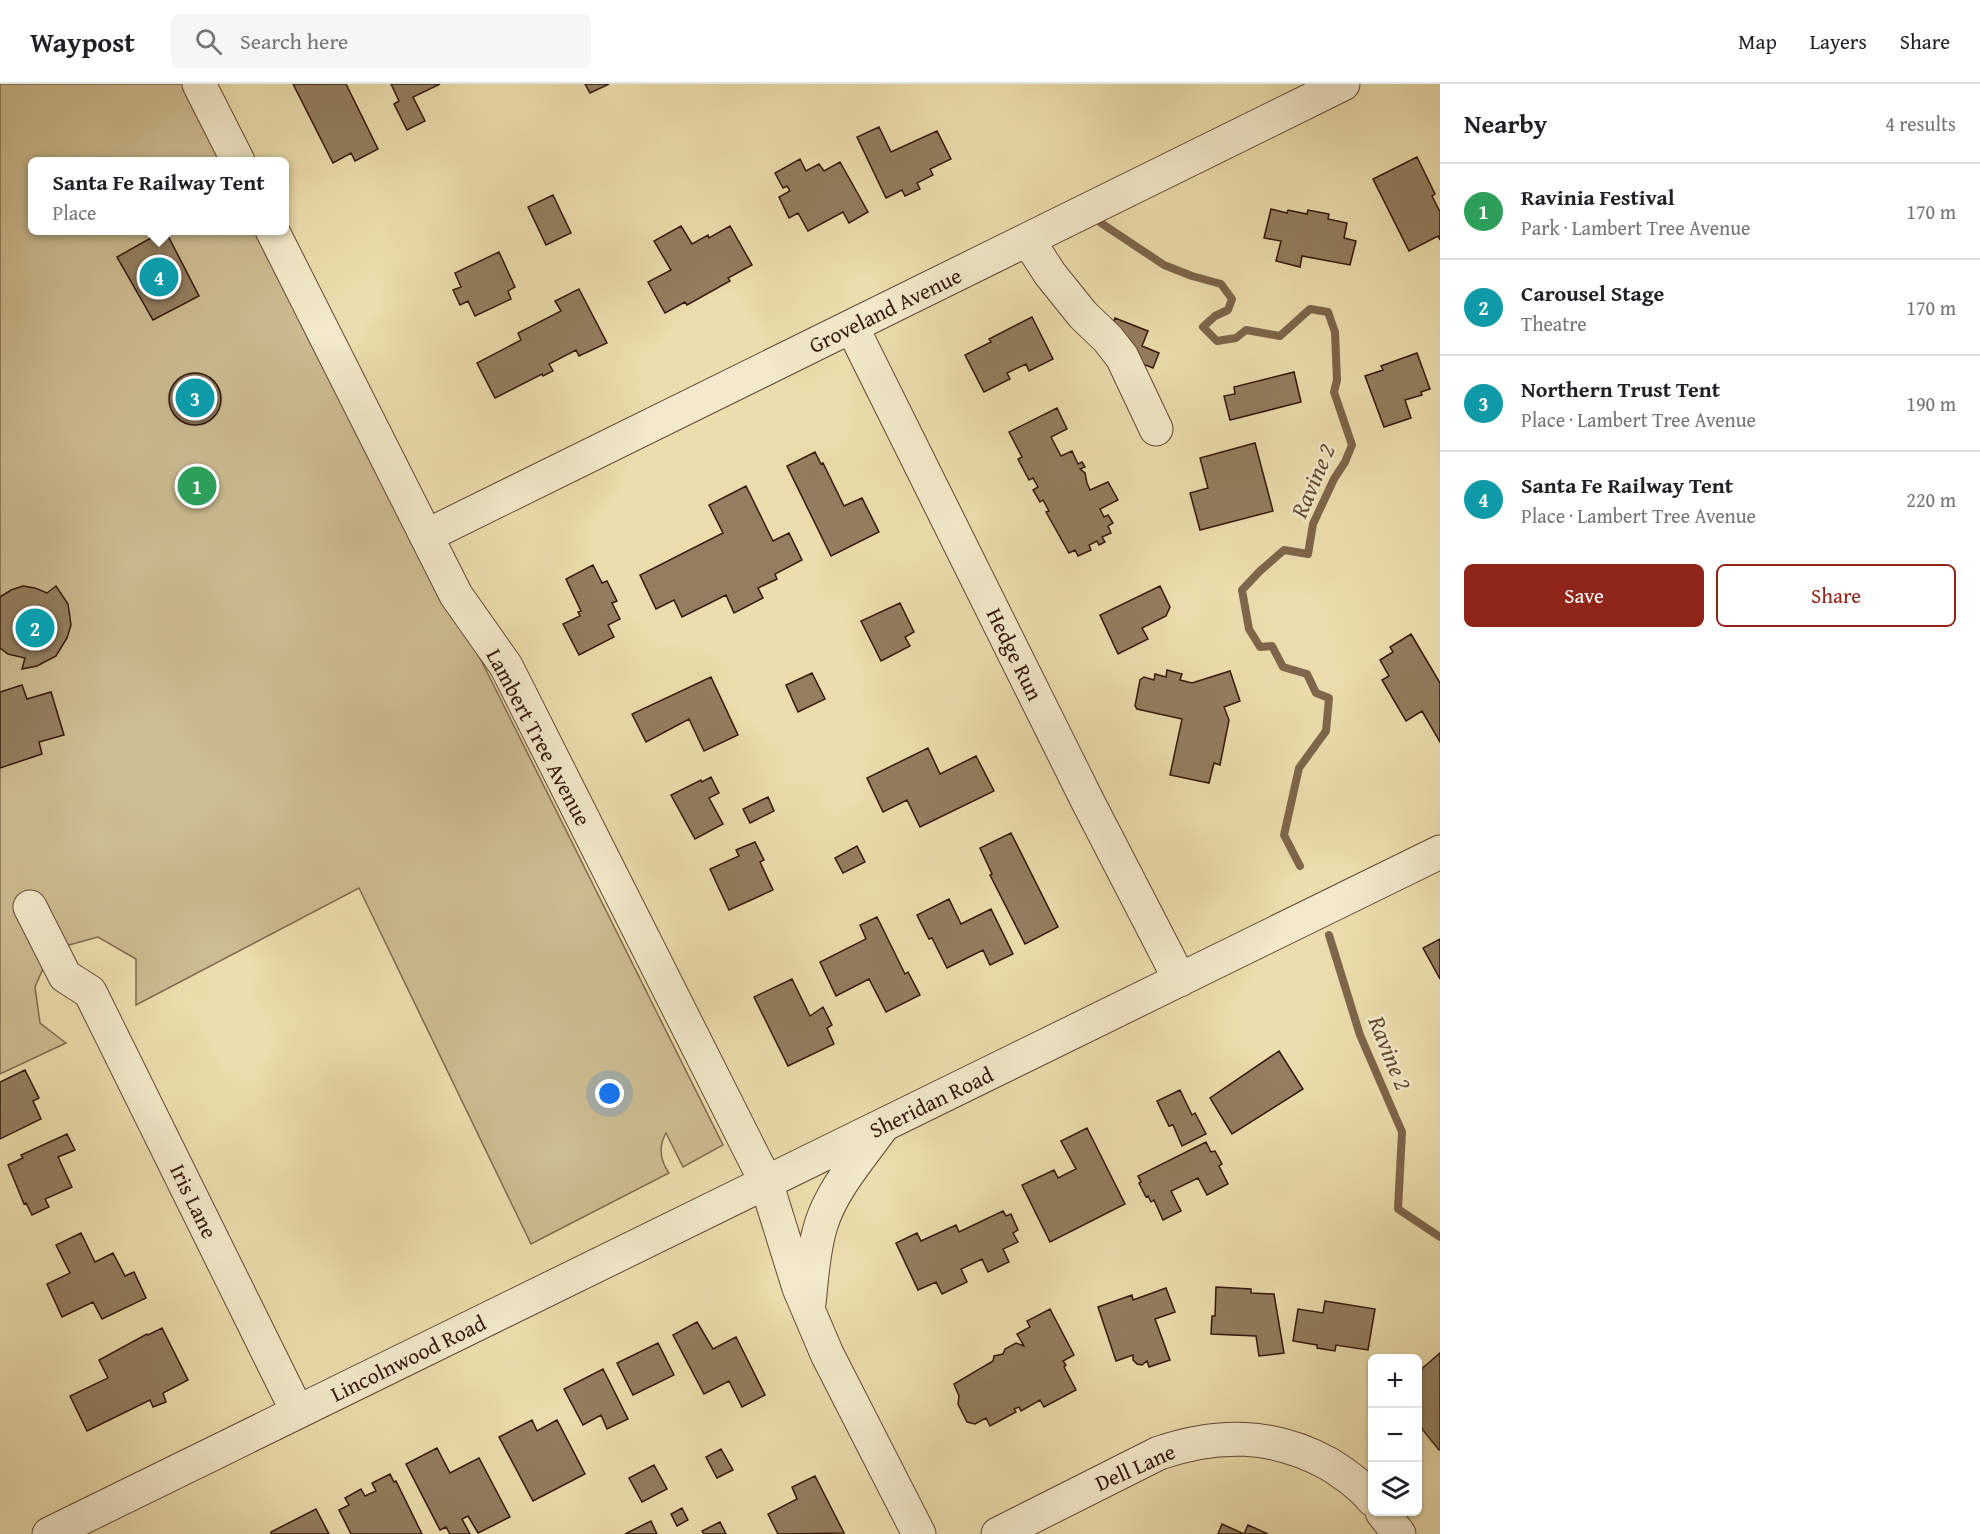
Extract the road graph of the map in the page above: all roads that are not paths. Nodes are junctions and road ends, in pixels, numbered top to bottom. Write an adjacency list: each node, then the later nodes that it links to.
1 (199, 84): 3 (street)
2 (1343, 84): 5 (street, Groveland Avenue)
3 (236, 157)
4 (274, 235): 8 (street, Lambert Tree Avenue)
5 (1028, 240): 6 (street, Groveland Avenue); 7 (street)
6 (852, 327): 8 (street, Groveland Avenue); 11 (street, Hedge Run)
7 (1156, 429)
8 (426, 536): 13 (street, Lambert Tree Avenue)
9 (1440, 852): 11 (street, Sheridan Road)
10 (30, 907): 15 (street, Iris Lane)
11 (1180, 980): 12 (street, Sheridan Road)
12 (884, 1125): 13 (street, Sheridan Road); 14 (street)
13 (766, 1182): 14 (street); 15 (street, Lincolnwood Road)
14 (809, 1311): 19 (street)
15 (297, 1411): 18 (street, Lincolnwood Road)
16 (1368, 1494): 20 (street, Dell Lane)
17 (1385, 1516): 21 (street)
18 (49, 1534)
19 (919, 1534)
20 (998, 1534)
21 (1399, 1534)

